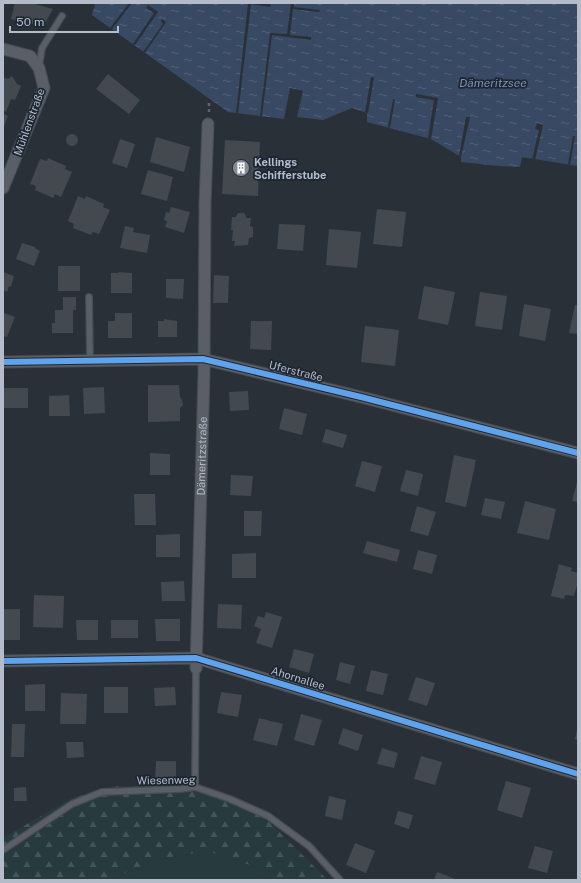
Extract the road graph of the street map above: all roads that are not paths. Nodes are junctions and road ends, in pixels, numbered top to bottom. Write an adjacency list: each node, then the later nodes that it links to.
1 (62, 16): 3 (lane)
2 (3, 49): 3 (street, Mühlenstraße)
3 (39, 68): 5 (street, Mühlenstraße)
4 (208, 124): 7 (street, Dämeritzstraße)
5 (3, 188)
6 (89, 297): 8 (lane)
7 (203, 359): 8 (street, Uferstraße); 10 (street, Uferstraße); 12 (street, Dämeritzstraße)
8 (90, 361): 9 (street, Uferstraße)
9 (3, 362)
10 (578, 453)
11 (3, 661): 12 (street, Ahornallee)
12 (196, 663): 13 (street, Ahornallee); 14 (lane, Dämeritzstraße)
13 (578, 774)
14 (195, 787): 15 (lane, Wiesenweg); 16 (lane, Wiesenweg)
15 (3, 850)
16 (340, 880)

